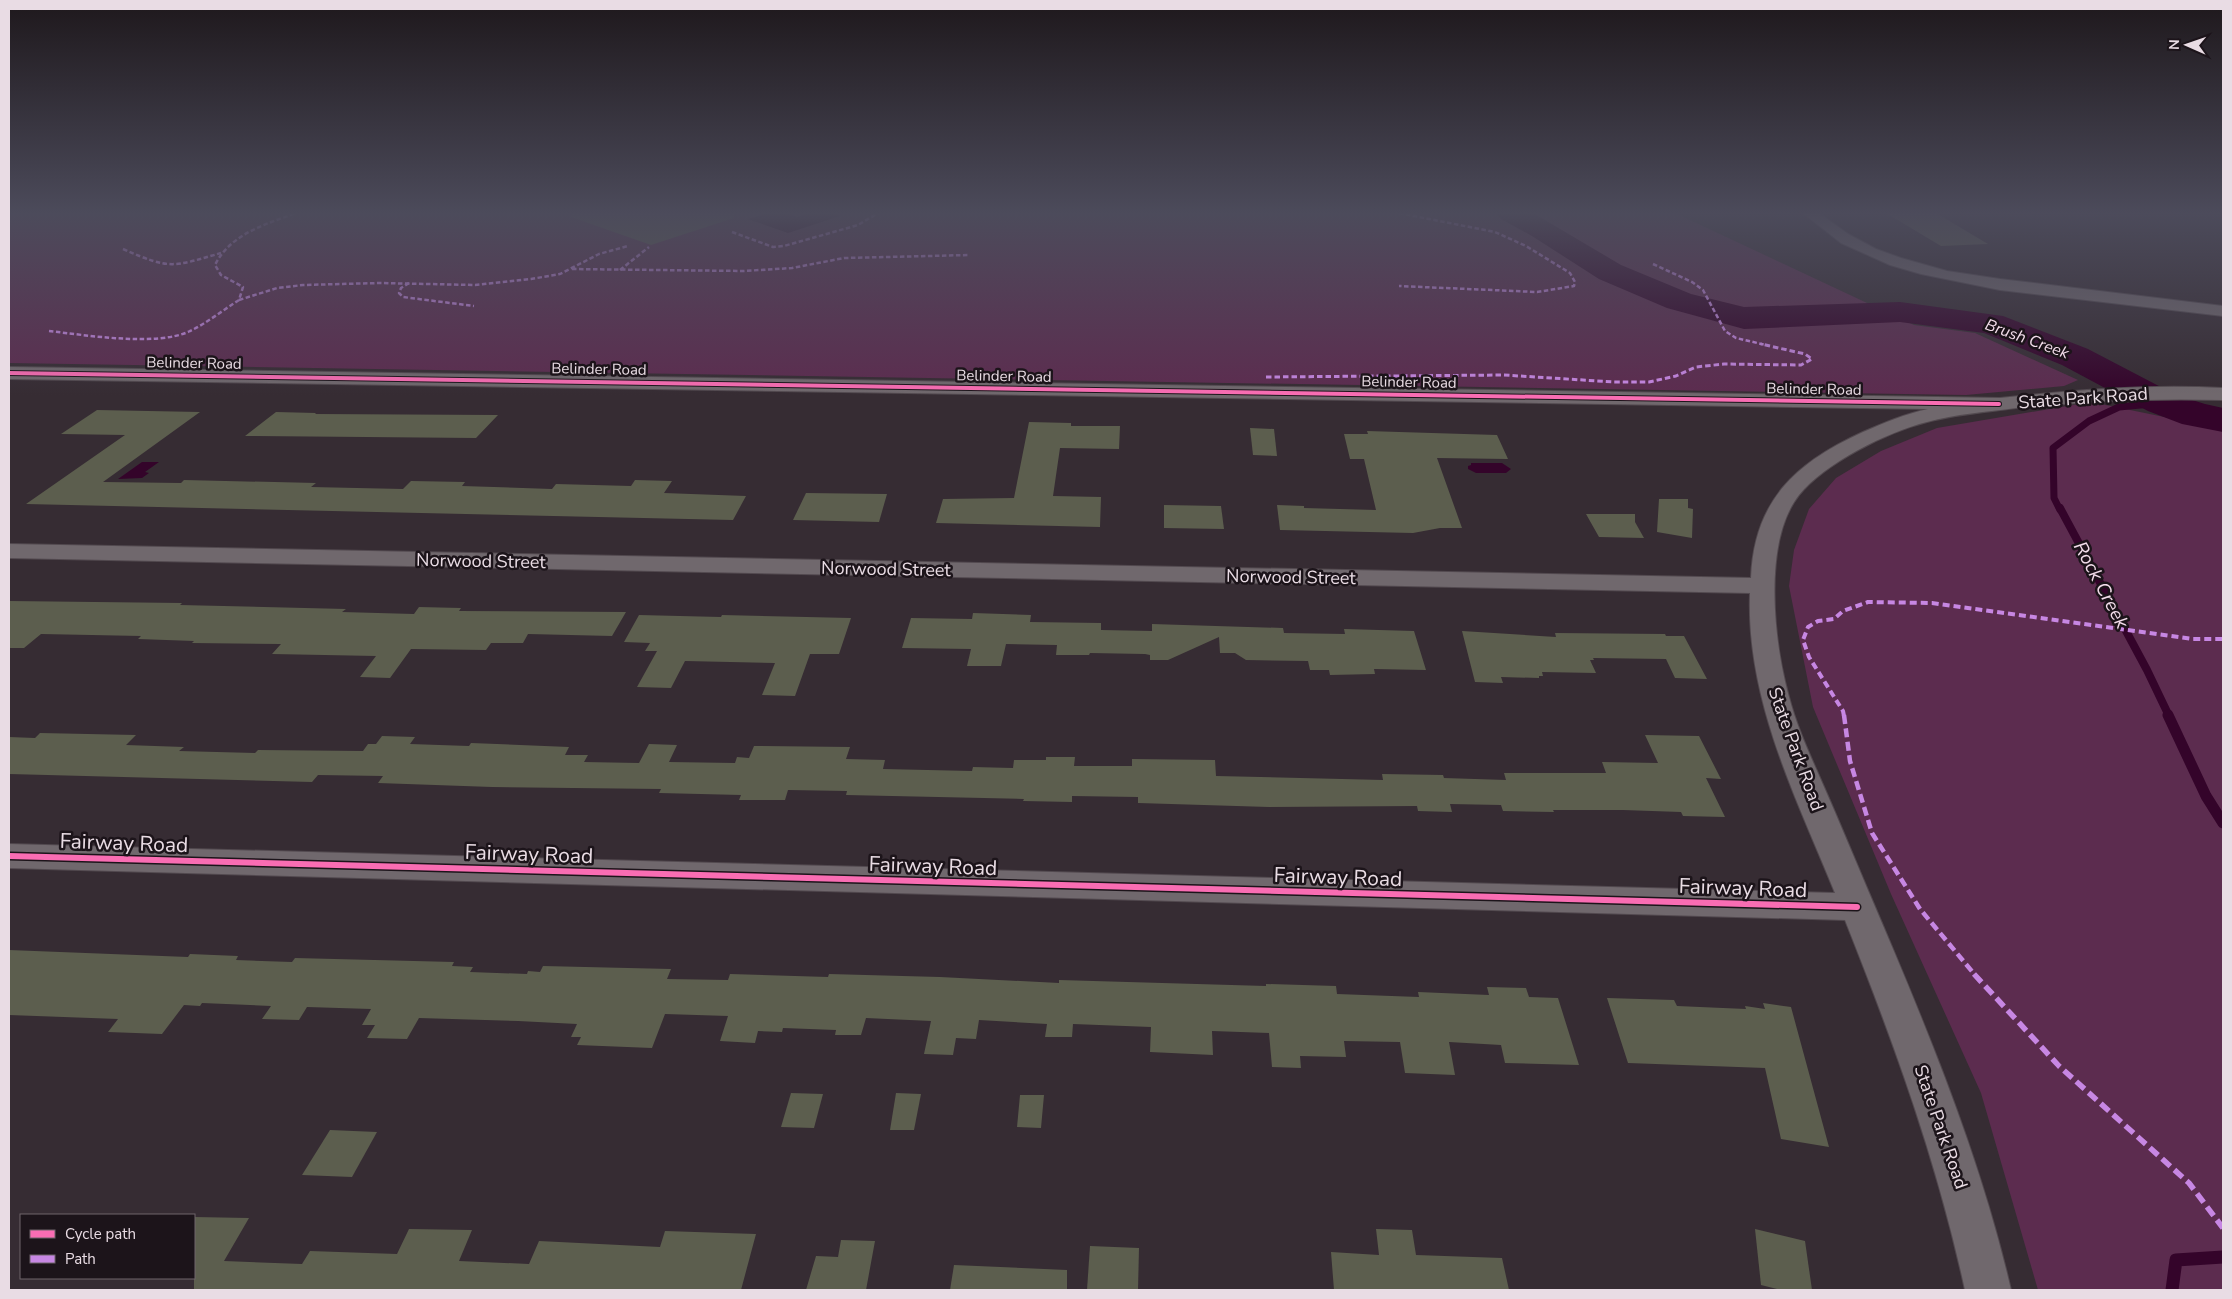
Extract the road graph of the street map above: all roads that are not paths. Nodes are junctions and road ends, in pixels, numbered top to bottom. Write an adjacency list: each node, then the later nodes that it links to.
1 (1943, 274): 2 (street)
2 (2223, 311)
3 (9, 373): 5 (street, Belinder Road)
4 (2223, 394): 5 (street, State Park Road)
5 (1999, 404): 7 (street, State Park Road)
6 (9, 551): 7 (street, Norwood Street)
7 (1762, 586): 9 (street, State Park Road)
8 (9, 856): 9 (street, Fairway Road)
9 (1857, 907): 10 (street, State Park Road)
10 (1988, 1290)

